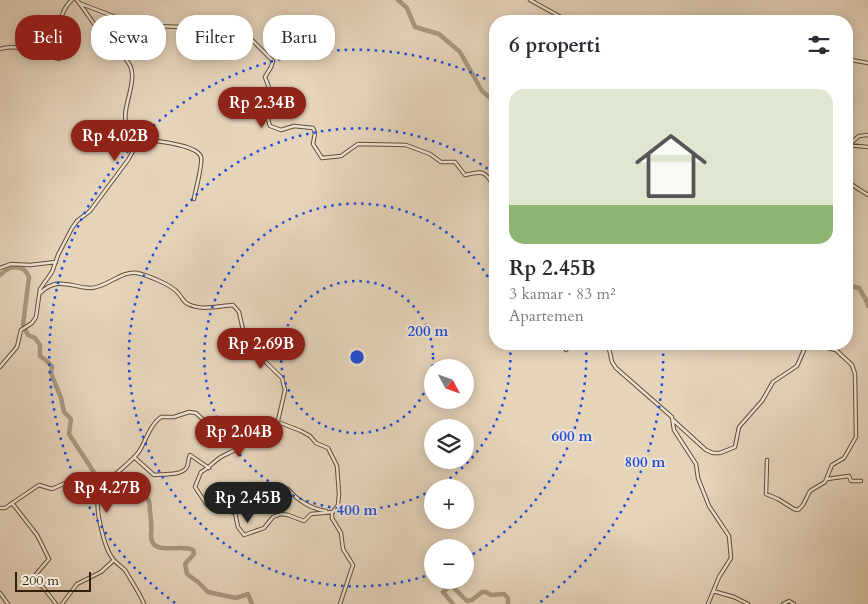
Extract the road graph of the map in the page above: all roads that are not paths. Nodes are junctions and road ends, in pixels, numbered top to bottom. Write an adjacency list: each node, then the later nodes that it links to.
1 (72, 0): 5 (street)
2 (530, 0): 4 (street)
3 (78, 2): 9 (street); 13 (street)
4 (557, 15)
5 (0, 48)
6 (853, 60): 7 (street)
7 (868, 63)
8 (868, 135): 10 (street)
9 (140, 139): 16 (street); 17 (street)
10 (853, 141)
11 (853, 146): 12 (street)
12 (868, 147)
13 (489, 178)
14 (853, 185): 15 (street)
15 (868, 196)
16 (194, 199)
17 (56, 262): 18 (street); 19 (street)
18 (0, 268)
19 (40, 293): 23 (street); 25 (street)
20 (609, 350): 24 (street)
21 (805, 350): 24 (street)
22 (836, 350): 30 (street)
23 (0, 367)
24 (673, 420): 38 (street)
25 (278, 422): 26 (street); 36 (street)
26 (243, 444): 27 (street); 29 (street)
27 (134, 457): 29 (street); 32 (street)
28 (767, 460): 30 (street)
29 (209, 468): 36 (street)
30 (827, 479): 31 (street)
31 (861, 481)
32 (82, 482): 34 (street); 37 (street)
33 (288, 489): 36 (street)
34 (12, 503): 35 (street); 41 (street)
35 (0, 508)
36 (332, 512): 44 (street)
37 (114, 560): 42 (street); 43 (street)
38 (712, 591): 45 (street); 46 (street)
39 (0, 593): 40 (street)
40 (8, 604)
41 (56, 604)
42 (62, 604)
43 (144, 604)
44 (340, 604)
45 (708, 604)
46 (748, 604)
47 (783, 604): 48 (street)
48 (794, 604)

